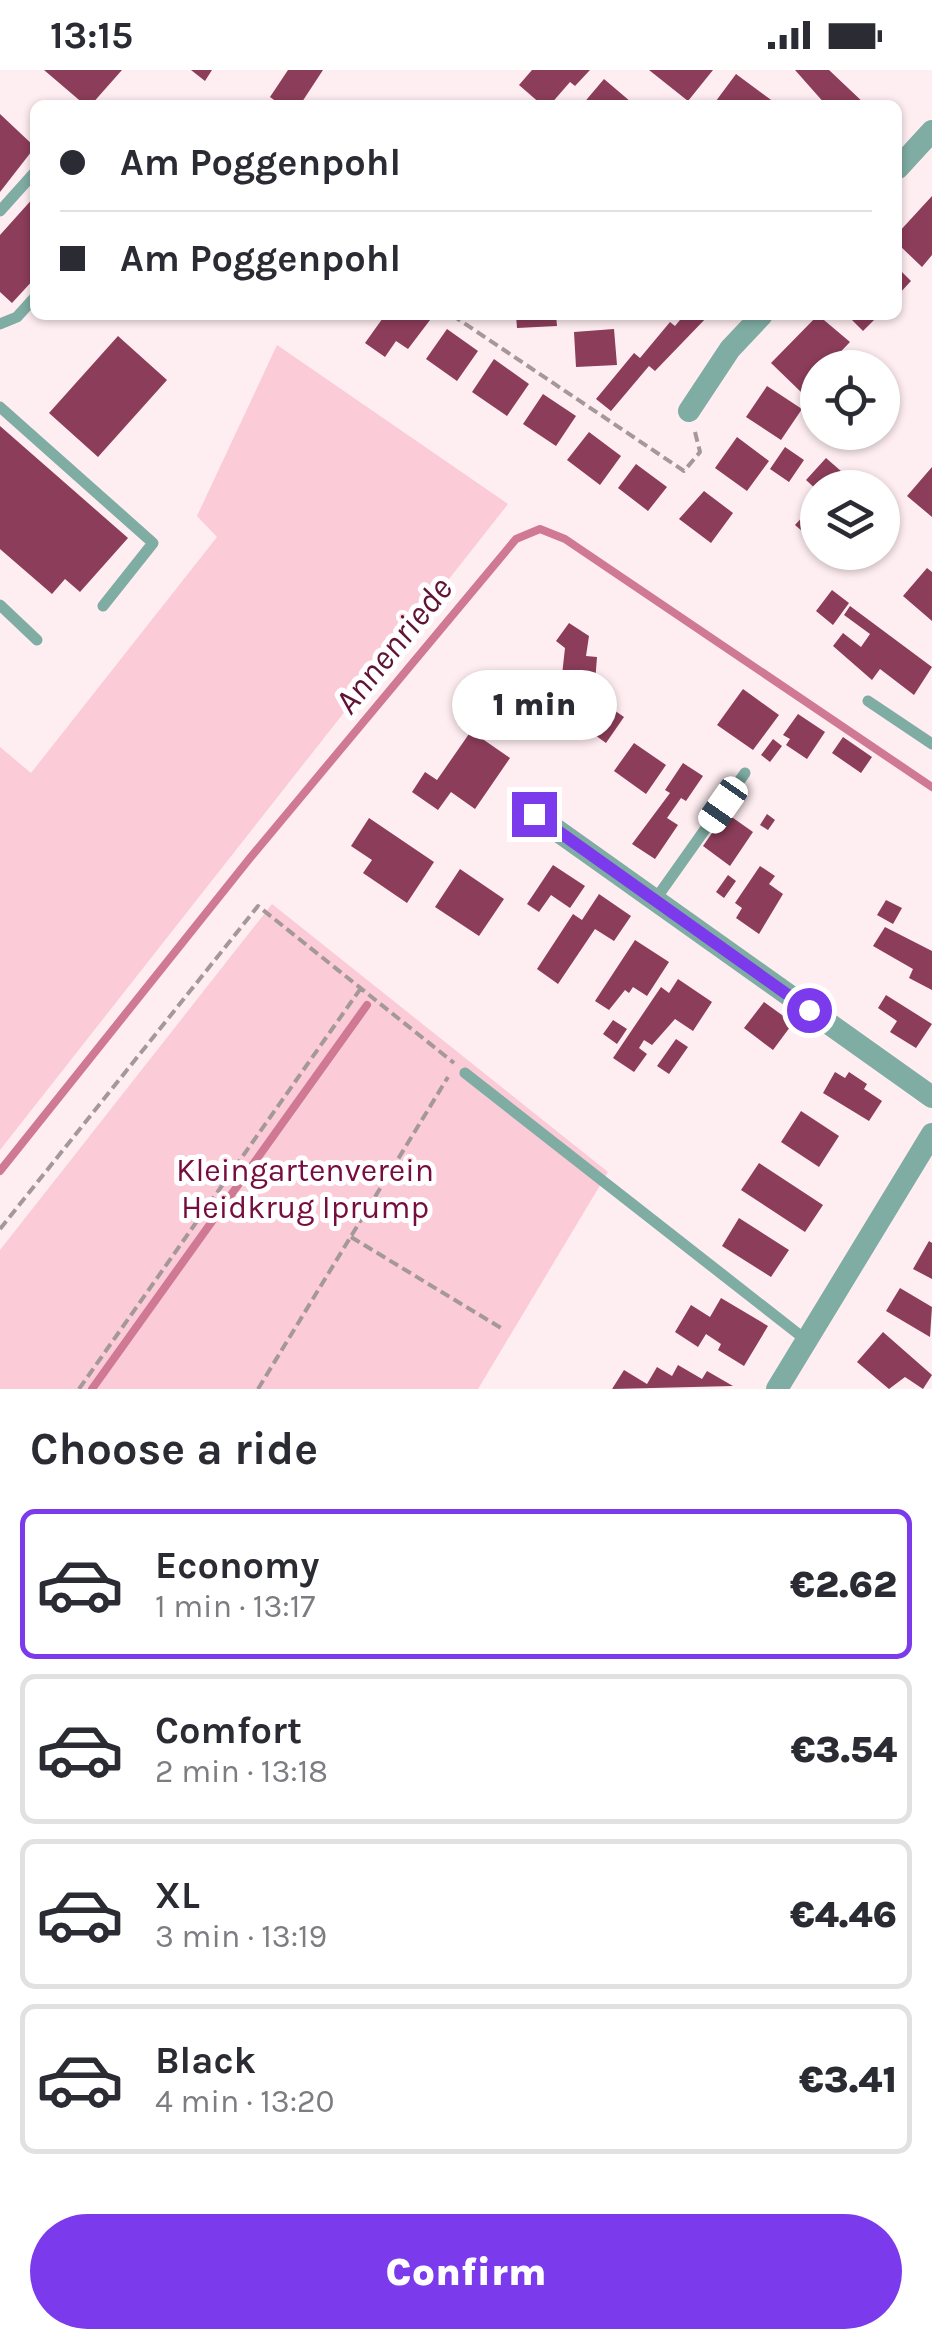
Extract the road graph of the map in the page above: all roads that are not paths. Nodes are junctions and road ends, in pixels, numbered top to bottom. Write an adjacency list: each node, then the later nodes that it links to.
1 (932, 131): 2 (street)
2 (902, 164)
3 (30, 178): 4 (lane)
4 (0, 212)
5 (30, 303): 7 (lane)
6 (757, 320): 9 (street)
7 (0, 324)
8 (0, 407): 11 (lane)
9 (689, 411)
10 (0, 606): 12 (lane)
11 (103, 606)
12 (37, 640)
13 (868, 702): 14 (lane)
14 (932, 744)
15 (746, 773): 17 (lane)
16 (534, 814): 17 (street)
17 (655, 900): 19 (street)
18 (461, 1068): 21 (lane)
19 (932, 1097)
20 (932, 1134): 21 (street)
21 (806, 1340): 22 (street)
22 (776, 1389)

